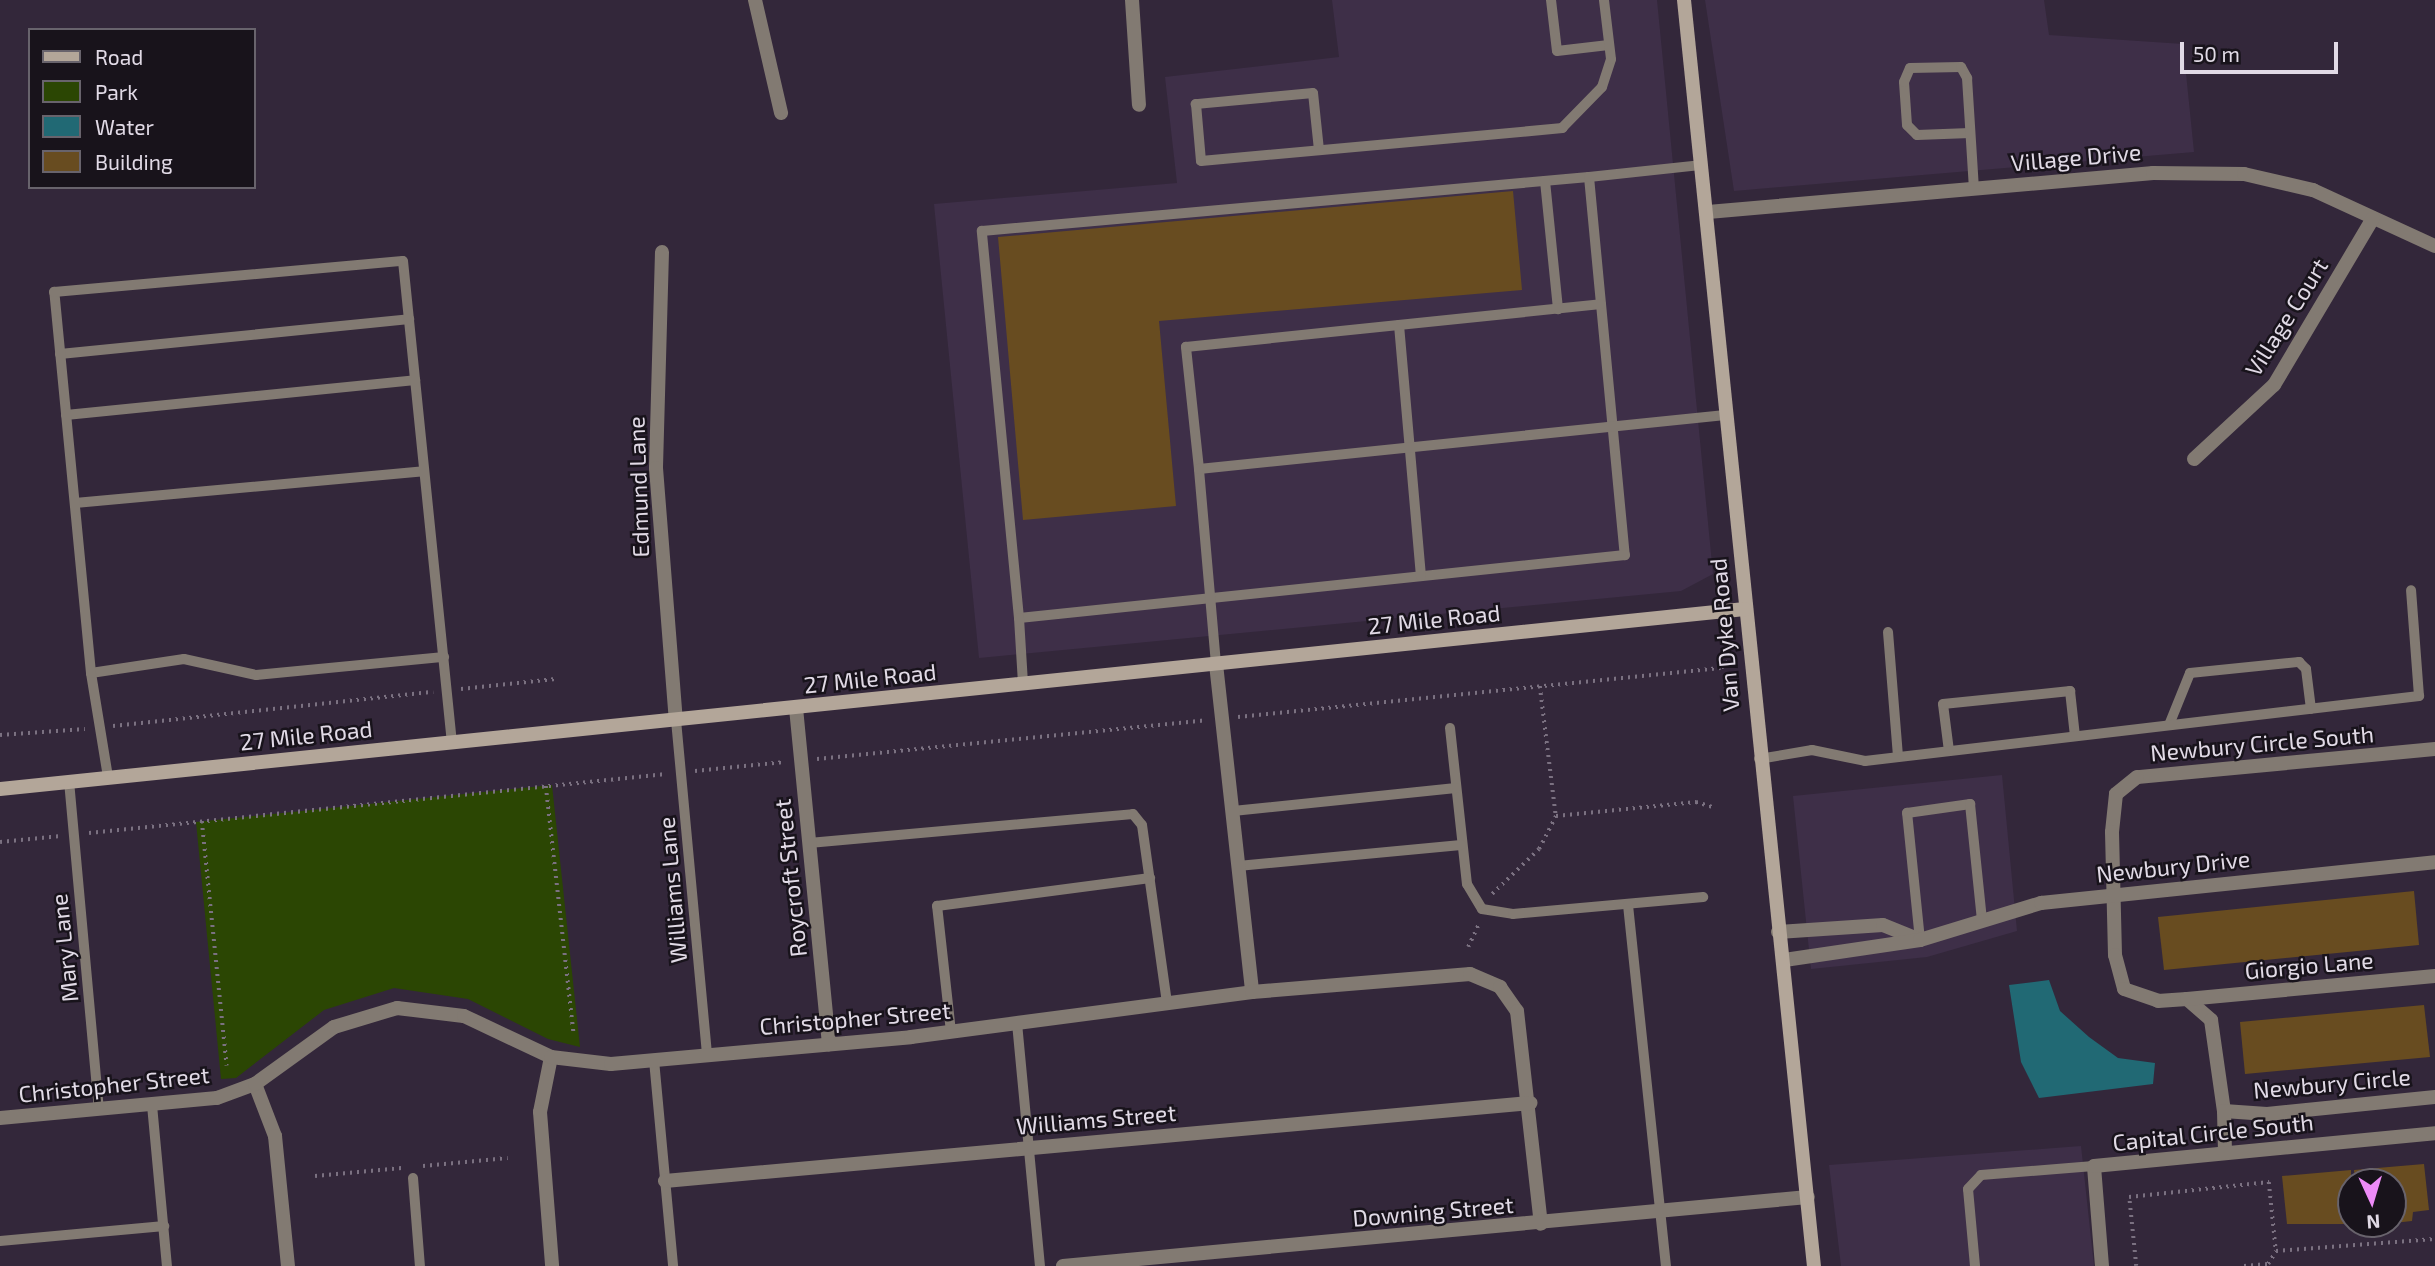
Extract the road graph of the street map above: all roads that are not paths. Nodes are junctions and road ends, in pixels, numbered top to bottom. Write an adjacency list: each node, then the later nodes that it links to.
1 (755, 0): 8 (street)
2 (1132, 0): 7 (street)
3 (1551, 0): 6 (lane)
4 (1604, 0): 6 (lane)
5 (1684, 0): 11 (street, Van Dyke Road)
6 (1609, 45): 10 (lane)
7 (1139, 105)
8 (780, 113)
9 (1970, 132): 9 (lane); 14 (lane)
10 (1319, 150): 10 (lane)
11 (1702, 165): 12 (lane); 15 (street, Van Dyke Road)
12 (1589, 177): 13 (lane); 19 (lane)
13 (1545, 181): 20 (lane); 37 (lane)
14 (1974, 189): 15 (street, Village Drive); 16 (street, Village Drive)
15 (1708, 212): 26 (street, Van Dyke Road)
16 (2373, 218): 17 (street, Village Drive); 29 (street, Village Court)
17 (2435, 246)
18 (662, 252): 45 (street, Edmund Lane)
19 (1601, 304): 20 (lane); 27 (lane)
20 (1558, 309): 22 (lane)
21 (409, 319): 23 (lane); 23 (lane); 24 (lane)
22 (1399, 325): 28 (lane); 30 (lane)
23 (60, 354): 25 (lane)
24 (415, 380): 25 (lane); 31 (lane)
25 (66, 415): 32 (lane)
26 (1726, 415): 27 (lane); 36 (street, Van Dyke Road)
27 (1612, 428): 28 (lane); 33 (lane)
28 (1409, 448): 30 (lane); 33 (lane)
29 (2194, 459)
30 (1199, 469): 35 (lane)
31 (424, 471): 32 (lane); 39 (lane)
32 (75, 503): 41 (lane)
33 (1421, 576): 35 (lane)
34 (2411, 590): 44 (lane)
35 (1211, 598): 37 (lane); 40 (lane)
36 (1745, 609): 40 (street, 27 Mile Road); 53 (street, Van Dyke Road)
37 (1019, 618): 42 (lane)
38 (1888, 632): 52 (lane)
39 (444, 657): 41 (lane); 49 (lane)
40 (1216, 664): 42 (street, 27 Mile Road); 58 (street)
41 (91, 673): 54 (lane)
42 (1023, 684): 43 (street, 27 Mile Road)
43 (796, 708): 45 (street, 27 Mile Road); 59 (street, Roycroft Street)
44 (2311, 709): 46 (lane); 46 (lane)
45 (676, 720): 49 (street, 27 Mile Road); 78 (lane, Williams Lane)
46 (2169, 725): 48 (lane)
47 (1450, 728): 56 (lane)
48 (2075, 736): 51 (lane); 51 (lane)
49 (452, 743): 54 (street, 27 Mile Road)
50 (2435, 749): 64 (street, Newbury Circle South)
51 (1949, 751): 52 (lane)
52 (1898, 757): 53 (lane)
53 (1758, 759): 68 (street, Van Dyke Road)
54 (108, 777): 55 (street, 27 Mile Road)
55 (69, 781): 57 (street, 27 Mile Road); 85 (lane, Mary Lane)
56 (1456, 788): 58 (lane); 60 (lane)
57 (0, 789)
58 (1233, 811): 62 (street)
59 (809, 844): 63 (lane); 77 (street, Roycroft Street)
60 (1461, 845): 62 (lane); 66 (lane)
61 (2435, 862): 64 (street, Newbury Drive)
62 (1238, 866): 72 (street)
63 (1150, 878): 74 (lane); 76 (lane)
64 (2113, 896): 67 (street, Newbury Drive); 73 (street)
65 (1703, 897): 66 (lane)
66 (1628, 905): 95 (lane)
67 (1982, 920): 69 (street, Newbury Drive); 69 (lane)
68 (1778, 932): 69 (street); 70 (street, Van Dyke Road)
69 (1920, 940): 70 (street, Newbury Drive)
70 (1784, 960): 94 (street, Van Dyke Road)
71 (2435, 976): 73 (street, Giorgio Lane)
72 (1252, 992): 74 (street, Christopher Street); 83 (street, Christopher Street)
73 (2188, 999): 86 (street, Newbury Circle)
74 (1167, 1002): 75 (street, Christopher Street)
75 (1017, 1023): 76 (street, Christopher Street); 89 (lane)
76 (951, 1032): 77 (street, Christopher Street)
77 (829, 1044): 78 (street, Christopher Street)
78 (707, 1055): 80 (street, Christopher Street)
79 (551, 1057): 80 (street, Christopher Street); 81 (street, Christopher Street); 102 (street)
80 (654, 1060): 93 (lane)
81 (255, 1084): 84 (street, Christopher Street); 100 (street)
82 (2435, 1097): 86 (street, Newbury Circle)
83 (1530, 1103): 89 (street, Williams Street); 96 (street, Christopher Street)
84 (152, 1105): 85 (street, Christopher Street); 97 (lane)
85 (99, 1110): 87 (street, Christopher Street)
86 (2224, 1111): 90 (street)
87 (0, 1118)
88 (2435, 1133): 90 (street, Capital Circle South)
89 (1029, 1148): 93 (street, Williams Street); 104 (lane)
90 (2225, 1153): 91 (street, Capital Circle South)
91 (2094, 1166): 108 (lane); 109 (street, Capital Circle South)
92 (413, 1178): 101 (lane)
93 (665, 1181): 103 (lane)
94 (1808, 1197): 95 (street, Downing Street); 107 (street, Van Dyke Road)
95 (1661, 1213): 96 (street, Downing Street); 106 (lane)
96 (1541, 1224): 105 (street, Downing Street)
97 (164, 1226): 98 (lane); 99 (lane)
98 (0, 1241)
99 (167, 1266)
100 (288, 1266)
101 (420, 1266)
102 (552, 1266)
103 (673, 1266)
104 (1040, 1266)
105 (1063, 1266)
106 (1666, 1266)
107 (1814, 1266)
108 (1975, 1266)
109 (2102, 1266)

